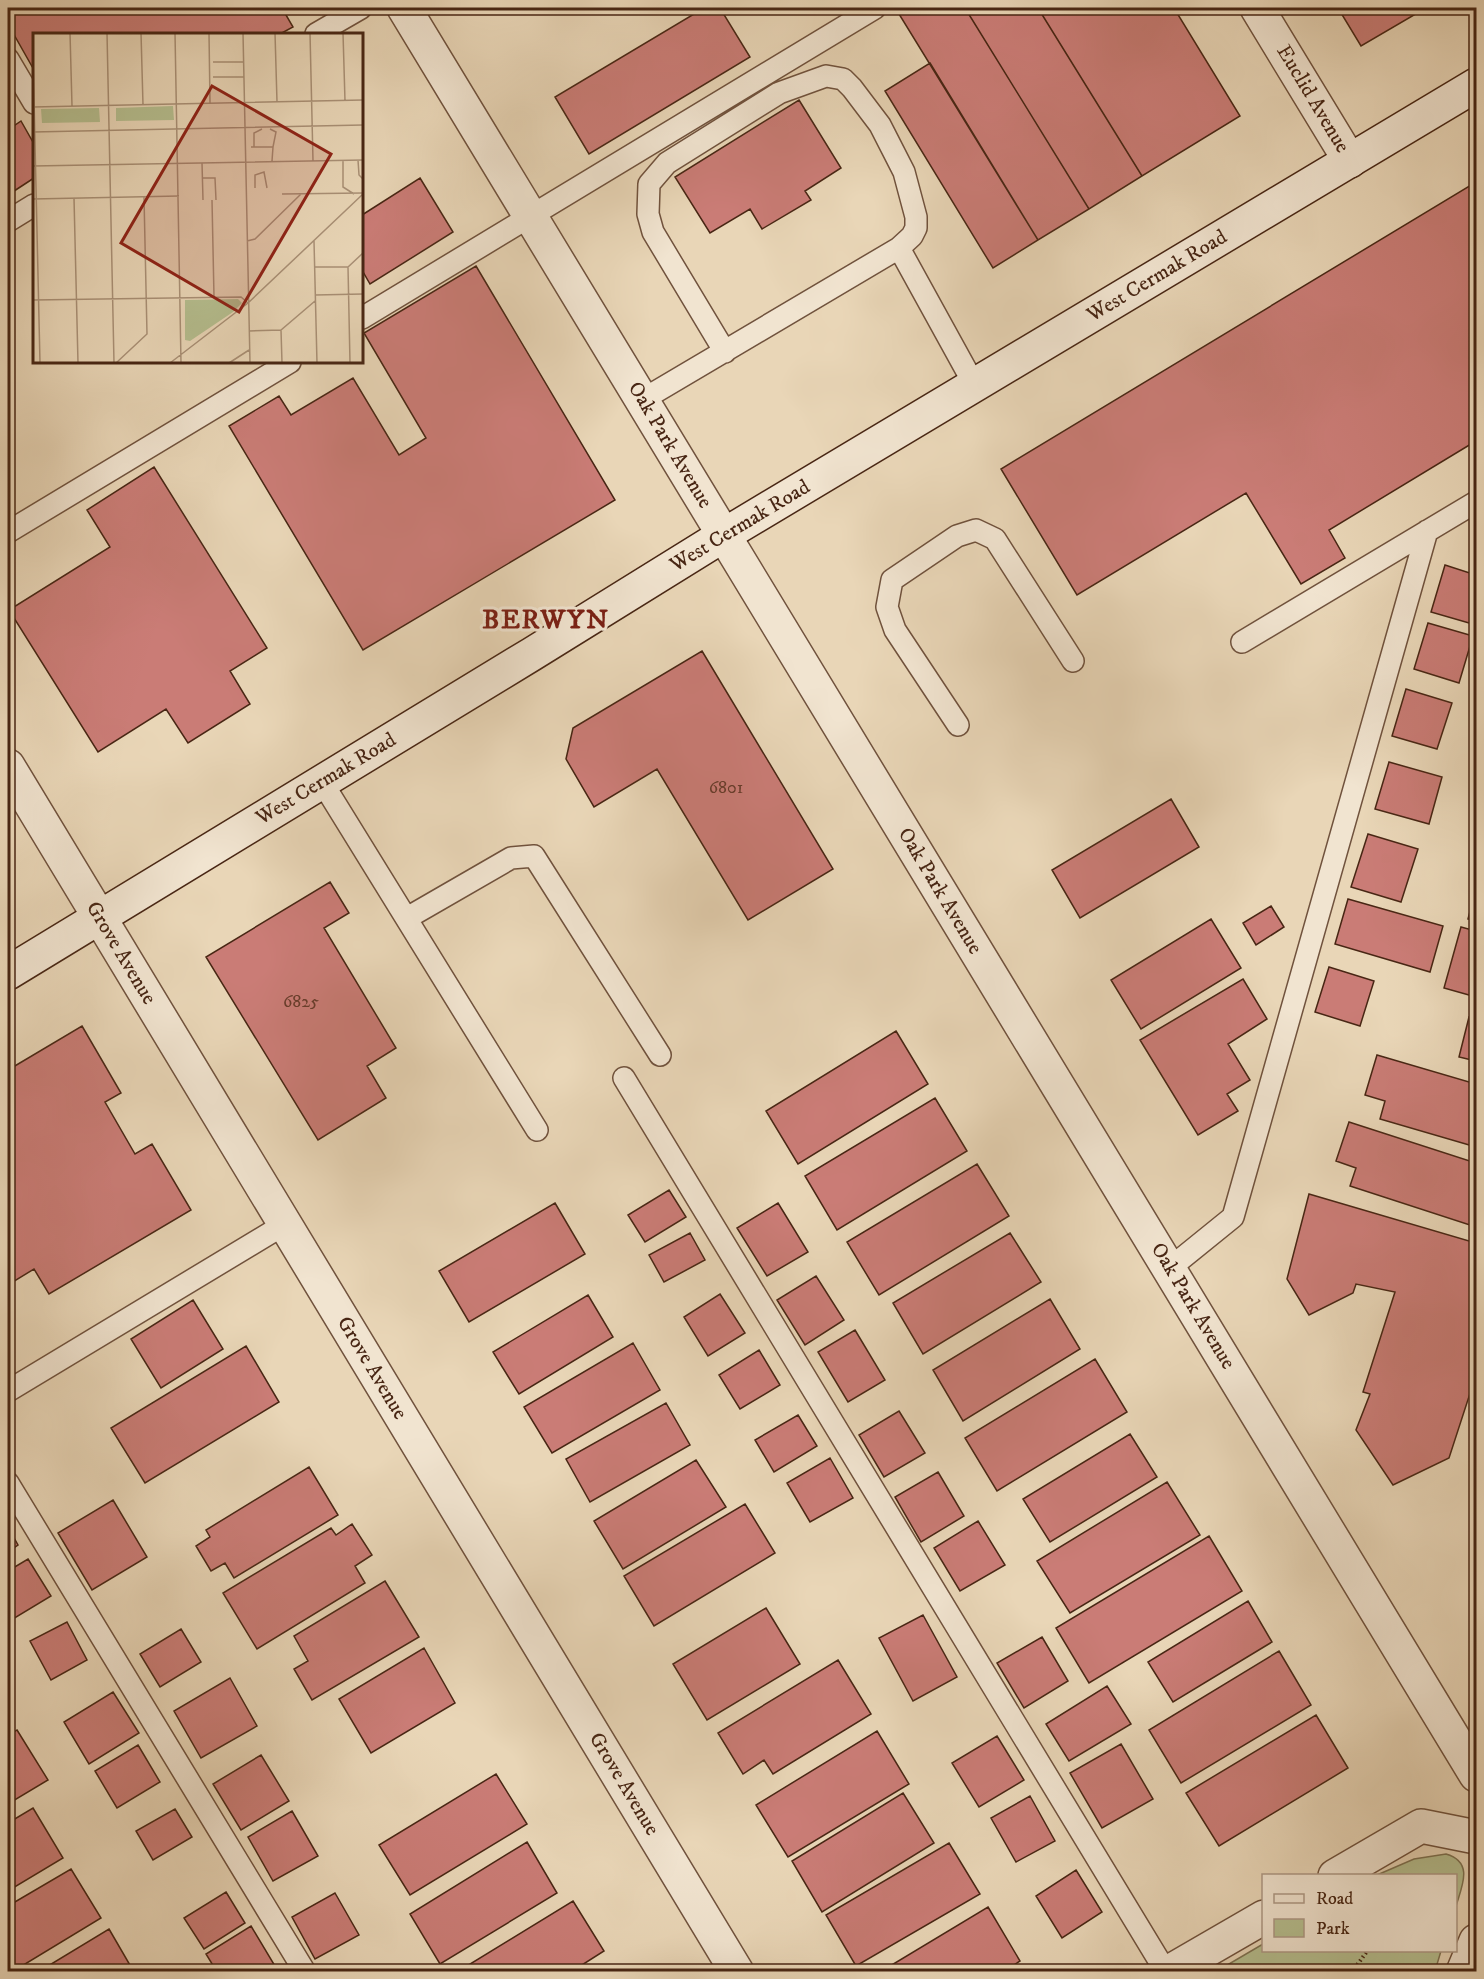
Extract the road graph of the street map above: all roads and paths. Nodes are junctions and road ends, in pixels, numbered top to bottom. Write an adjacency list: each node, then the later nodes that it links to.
1 (361, 8): 5 (lane)
2 (404, 8): 11 (street, Oak Park Avenue)
3 (875, 8): 11 (lane)
4 (1257, 8): 9 (street, Euclid Avenue)
5 (318, 33)
6 (8, 59): 8 (lane)
7 (1476, 85): 9 (street, West Cermak Road)
8 (33, 102)
9 (1350, 161): 17 (street, West Cermak Road)
10 (33, 206): 12 (lane)
11 (531, 216): 14 (lane); 18 (street, Oak Park Avenue)
12 (8, 221)
13 (899, 248): 15 (lane); 15 (lane); 17 (lane)
14 (363, 317)
15 (725, 351): 18 (lane)
16 (288, 363): 21 (lane)
17 (975, 386): 22 (street, West Cermak Road)
18 (642, 400): 22 (street, Oak Park Avenue)
19 (1476, 502): 20 (lane)
20 (1427, 531): 23 (lane); 35 (lane)
21 (8, 532)
22 (724, 535): 27 (street, West Cermak Road); 35 (street, Oak Park Avenue)
23 (1242, 642)
24 (1073, 661): 25 (lane)
25 (958, 725)
26 (8, 766): 28 (street, Grove Avenue)
27 (322, 782): 28 (street, West Cermak Road); 29 (lane)
28 (99, 917): 30 (street, West Cermak Road); 34 (street, Grove Avenue)
29 (407, 918): 31 (lane); 33 (lane)
30 (8, 973)
31 (660, 1055)
32 (624, 1078): 46 (lane)
33 (537, 1130)
34 (292, 1236): 36 (lane); 45 (street, Grove Avenue)
35 (1170, 1268): 38 (street, Oak Park Avenue)
36 (8, 1391)
37 (8, 1483): 44 (lane)
38 (1476, 1775)
39 (1476, 1837): 40 (street)
40 (1337, 1874)
41 (1262, 1918): 46 (street)
42 (1476, 1941): 48 (street)
43 (1366, 1952): 47 (path)
44 (305, 1971)
45 (737, 1971)
46 (1167, 1971)
47 (1352, 1971)
48 (1463, 1971)

